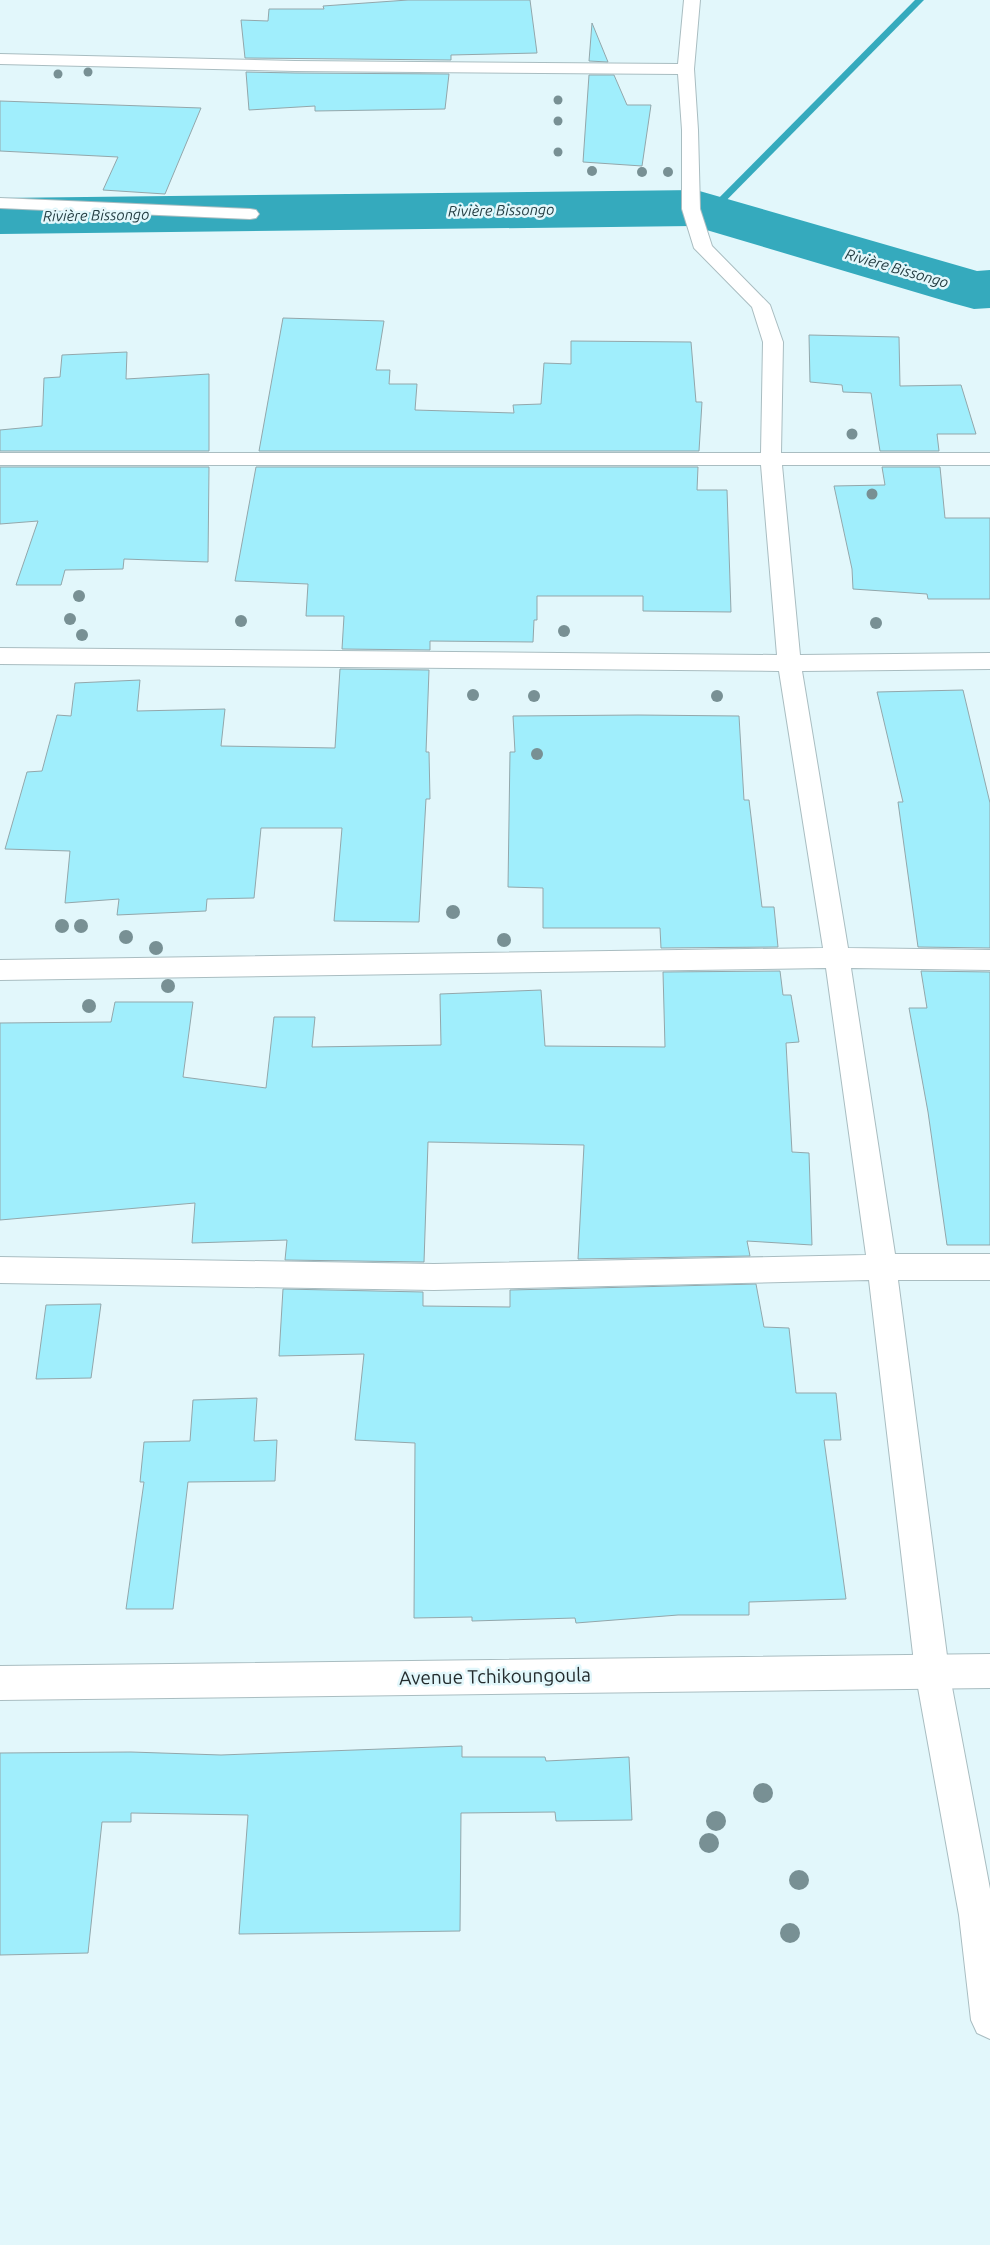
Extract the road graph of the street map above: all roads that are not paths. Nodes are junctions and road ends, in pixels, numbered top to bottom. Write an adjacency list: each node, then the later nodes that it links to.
1 (692, 0): 3 (street)
2 (0, 59): 3 (street)
3 (686, 69): 8 (street)
4 (0, 203): 5 (street)
5 (250, 214)
6 (0, 459): 8 (street)
7 (990, 459): 8 (street)
8 (771, 460): 11 (street)
9 (0, 656): 11 (street)
10 (990, 661): 11 (street)
11 (788, 663): 12 (street)
12 (838, 958): 13 (street); 14 (street); 15 (street)
13 (990, 960)
14 (0, 970)
15 (882, 1267): 16 (street); 17 (street); 18 (street)
16 (990, 1267)
17 (0, 1270)
18 (932, 1671): 19 (street, Avenue Tchikoungoula); 20 (street, Avenue Tchikoungoula); 21 (street)
19 (990, 1672)
20 (0, 1683)
21 (983, 1915): 22 (street)
22 (990, 2020)

